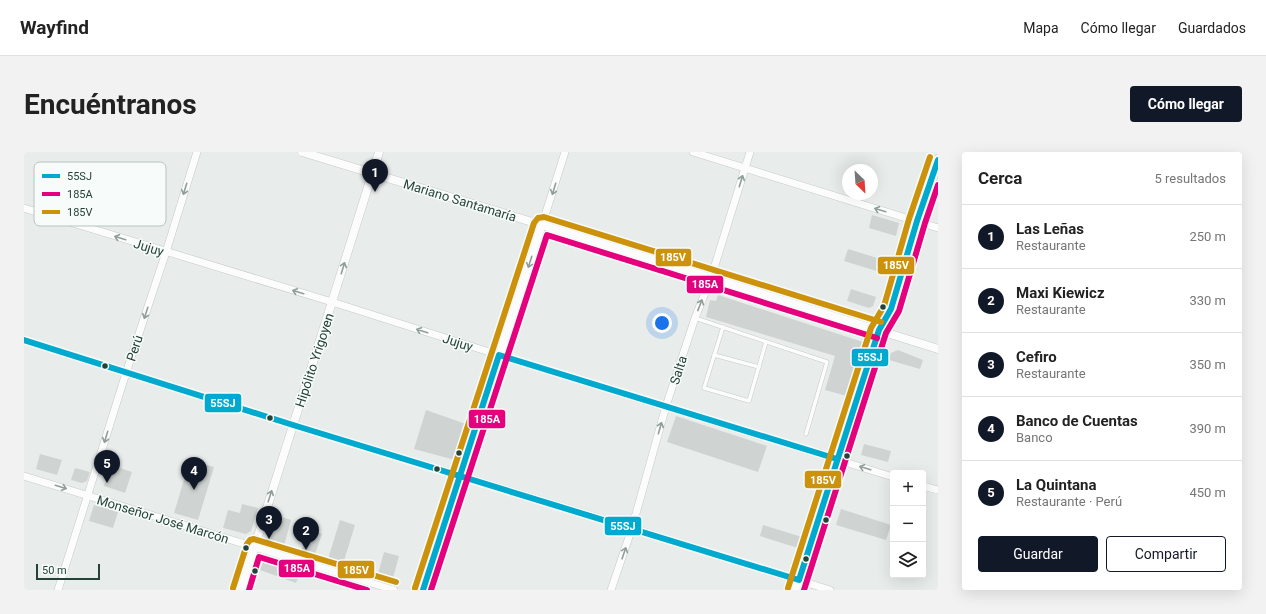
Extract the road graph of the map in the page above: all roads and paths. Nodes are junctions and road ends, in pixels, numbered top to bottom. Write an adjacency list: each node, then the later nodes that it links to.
1 (197, 152): 16 (street, Perú, one-way to 16)
2 (302, 152): 9 (street, Mariano Santamaría)
3 (379, 152): 9 (street, Hipólito Yrigoyen)
4 (565, 152): 13 (street, one-way to 13)
5 (694, 152): 8 (street)
6 (750, 152): 8 (street, Salta)
7 (938, 160): 12 (main road)
8 (745, 168): 12 (street, one-way to 8); 17 (street, Salta, one-way to 8)
9 (372, 174): 13 (street, Mariano Santamaría); 18 (street, Hipólito Yrigoyen, one-way to 9)
10 (24, 208): 11 (street, Jujuy, one-way to 10)
11 (34, 211)
12 (917, 221): 15 (street); 21 (main road)
13 (542, 225): 17 (street, Mariano Santamaría); 25 (street, one-way to 25)
14 (82, 226): 16 (street, Jujuy, one-way to 14)
15 (938, 228)
16 (166, 252): 18 (street, Jujuy, one-way to 16); 28 (street, Perú, one-way to 28)
17 (711, 278): 19 (street, Salta, one-way to 17); 21 (street, Mariano Santamaría)
18 (332, 302): 25 (street, Jujuy, one-way to 18); 30 (street, Hipólito Yrigoyen)
19 (695, 318): 20 (lane); 29 (street, Salta)
20 (723, 327): 23 (lane); 26 (lane)
21 (879, 330): 24 (street, Mariano Santamaría); 32 (main road)
22 (24, 340): 28 (street)
23 (766, 342): 27 (lane); 31 (lane)
24 (938, 349)
25 (499, 355): 29 (street, Jujuy); 35 (street)
26 (714, 355): 27 (lane); 27 (lane)
27 (759, 367)
28 (126, 373): 30 (street); 38 (street, Perú, one-way to 38)
29 (666, 406): 32 (street, Jujuy); 39 (street, Salta, one-way to 29)
30 (293, 426): 35 (street); 40 (street, Hipólito Yrigoyen, one-way to 30)
31 (806, 434)
32 (837, 460): 33 (street, Jujuy, one-way to 32); 41 (main road)
33 (890, 475)
34 (24, 476): 38 (street, Monseñor José Marcón, one-way to 38)
35 (460, 476): 39 (street); 45 (street)
36 (926, 487): 37 (street)
37 (938, 490)
38 (88, 496): 40 (street, Monseñor José Marcón); 42 (street, Perú)
39 (632, 528): 41 (street); 46 (street, Salta, one-way to 39)
40 (254, 547): 43 (street, Hipólito Yrigoyen); 44 (street, Monseñor José Marcón)
41 (798, 585): 47 (street)
42 (58, 590)
43 (241, 590)
44 (394, 590)
45 (423, 590)
46 (611, 590)
47 (830, 590)

